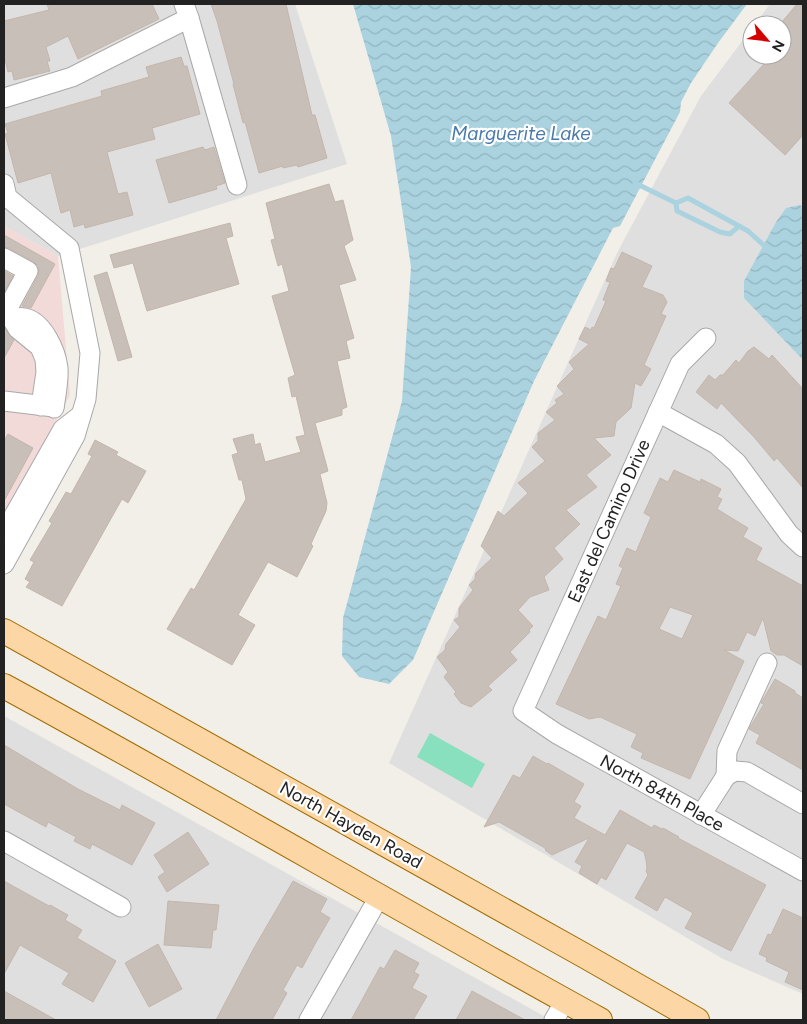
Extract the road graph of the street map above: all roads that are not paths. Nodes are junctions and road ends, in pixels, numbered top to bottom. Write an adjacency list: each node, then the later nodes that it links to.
1 (187, 11): 2 (street); 4 (street)
2 (4, 98)
3 (4, 184): 11 (street)
4 (237, 185)
5 (4, 258): 6 (street)
6 (7, 316): 9 (street)
7 (706, 338): 10 (street, East del Camino Drive)
8 (4, 401): 9 (street)
9 (48, 407): 11 (street)
10 (658, 412): 13 (street); 18 (street, East del Camino Drive)
11 (82, 414): 12 (street); 14 (street)
12 (4, 533)
13 (803, 547)
14 (4, 564)
15 (4, 631): 29 (main road, North Hayden Road)
16 (767, 663): 19 (street)
17 (4, 686): 24 (main road)
18 (523, 711): 21 (street, North 84th Place)
19 (726, 776): 20 (street); 21 (street)
20 (803, 804)
21 (701, 815): 23 (street, North 84th Place)
22 (4, 841): 25 (street)
23 (803, 871)
24 (379, 897): 26 (main road); 27 (street)
25 (121, 907)
26 (559, 1011): 28 (main road)
27 (309, 1020)
28 (600, 1020)
29 (697, 1020)

